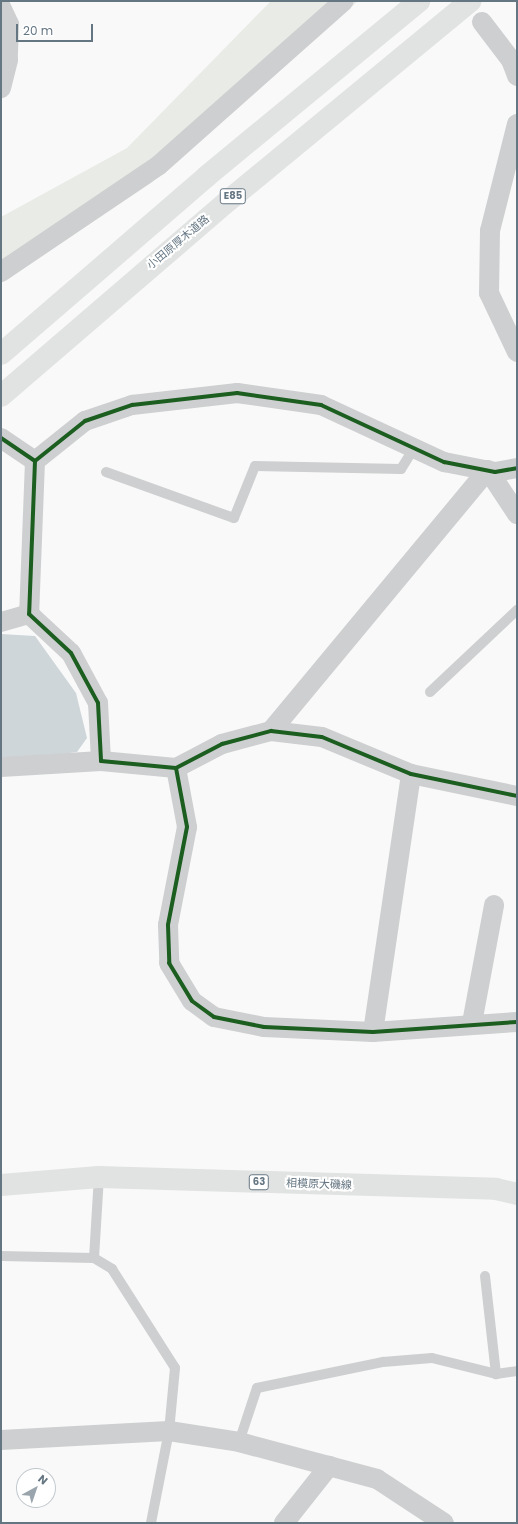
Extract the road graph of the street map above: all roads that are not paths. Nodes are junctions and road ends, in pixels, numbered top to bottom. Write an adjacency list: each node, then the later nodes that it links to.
1 (344, 1): 9 (street)
2 (419, 1): 11 (main road)
3 (470, 1): 12 (main road, 小田原厚木道路 / E85)
4 (1, 8): 7 (street)
5 (482, 22): 6 (street)
6 (517, 76)
7 (1, 88)
8 (517, 124): 10 (street)
9 (1, 272)
10 (517, 352)
11 (1, 354)
12 (1, 396)
13 (1, 438): 15 (street)
14 (414, 448): 15 (street); 17 (street); 18 (lane)
15 (36, 461): 21 (street)
16 (517, 468): 17 (street)
17 (488, 470): 19 (street); 24 (street)
18 (106, 472)
19 (517, 514)
20 (517, 610): 23 (lane)
21 (29, 614): 22 (street); 25 (street)
22 (1, 622)
23 (430, 692)
24 (271, 731): 27 (street); 28 (street)
25 (101, 761): 26 (street); 27 (street)
26 (1, 767)
27 (176, 768): 33 (street)
28 (411, 774): 29 (street); 33 (street)
29 (517, 796)
30 (494, 905): 32 (street)
31 (517, 1022): 32 (street)
32 (472, 1023): 33 (street)
33 (373, 1032)
34 (99, 1178): 35 (main road, 相模原大磯線 / 63); 36 (main road, 相模原大磯線 / 63); 38 (lane)
35 (1, 1185)
36 (517, 1194)
37 (1, 1256): 38 (lane)
38 (94, 1258): 42 (lane)
39 (485, 1276): 41 (lane)
40 (517, 1371): 41 (lane)
41 (496, 1374): 44 (lane)
42 (169, 1431): 43 (street); 44 (street); 46 (lane)
43 (1, 1440)
44 (239, 1442): 45 (street)
45 (329, 1466): 47 (street); 48 (street)
46 (151, 1523)
47 (284, 1523)
48 (444, 1523)

